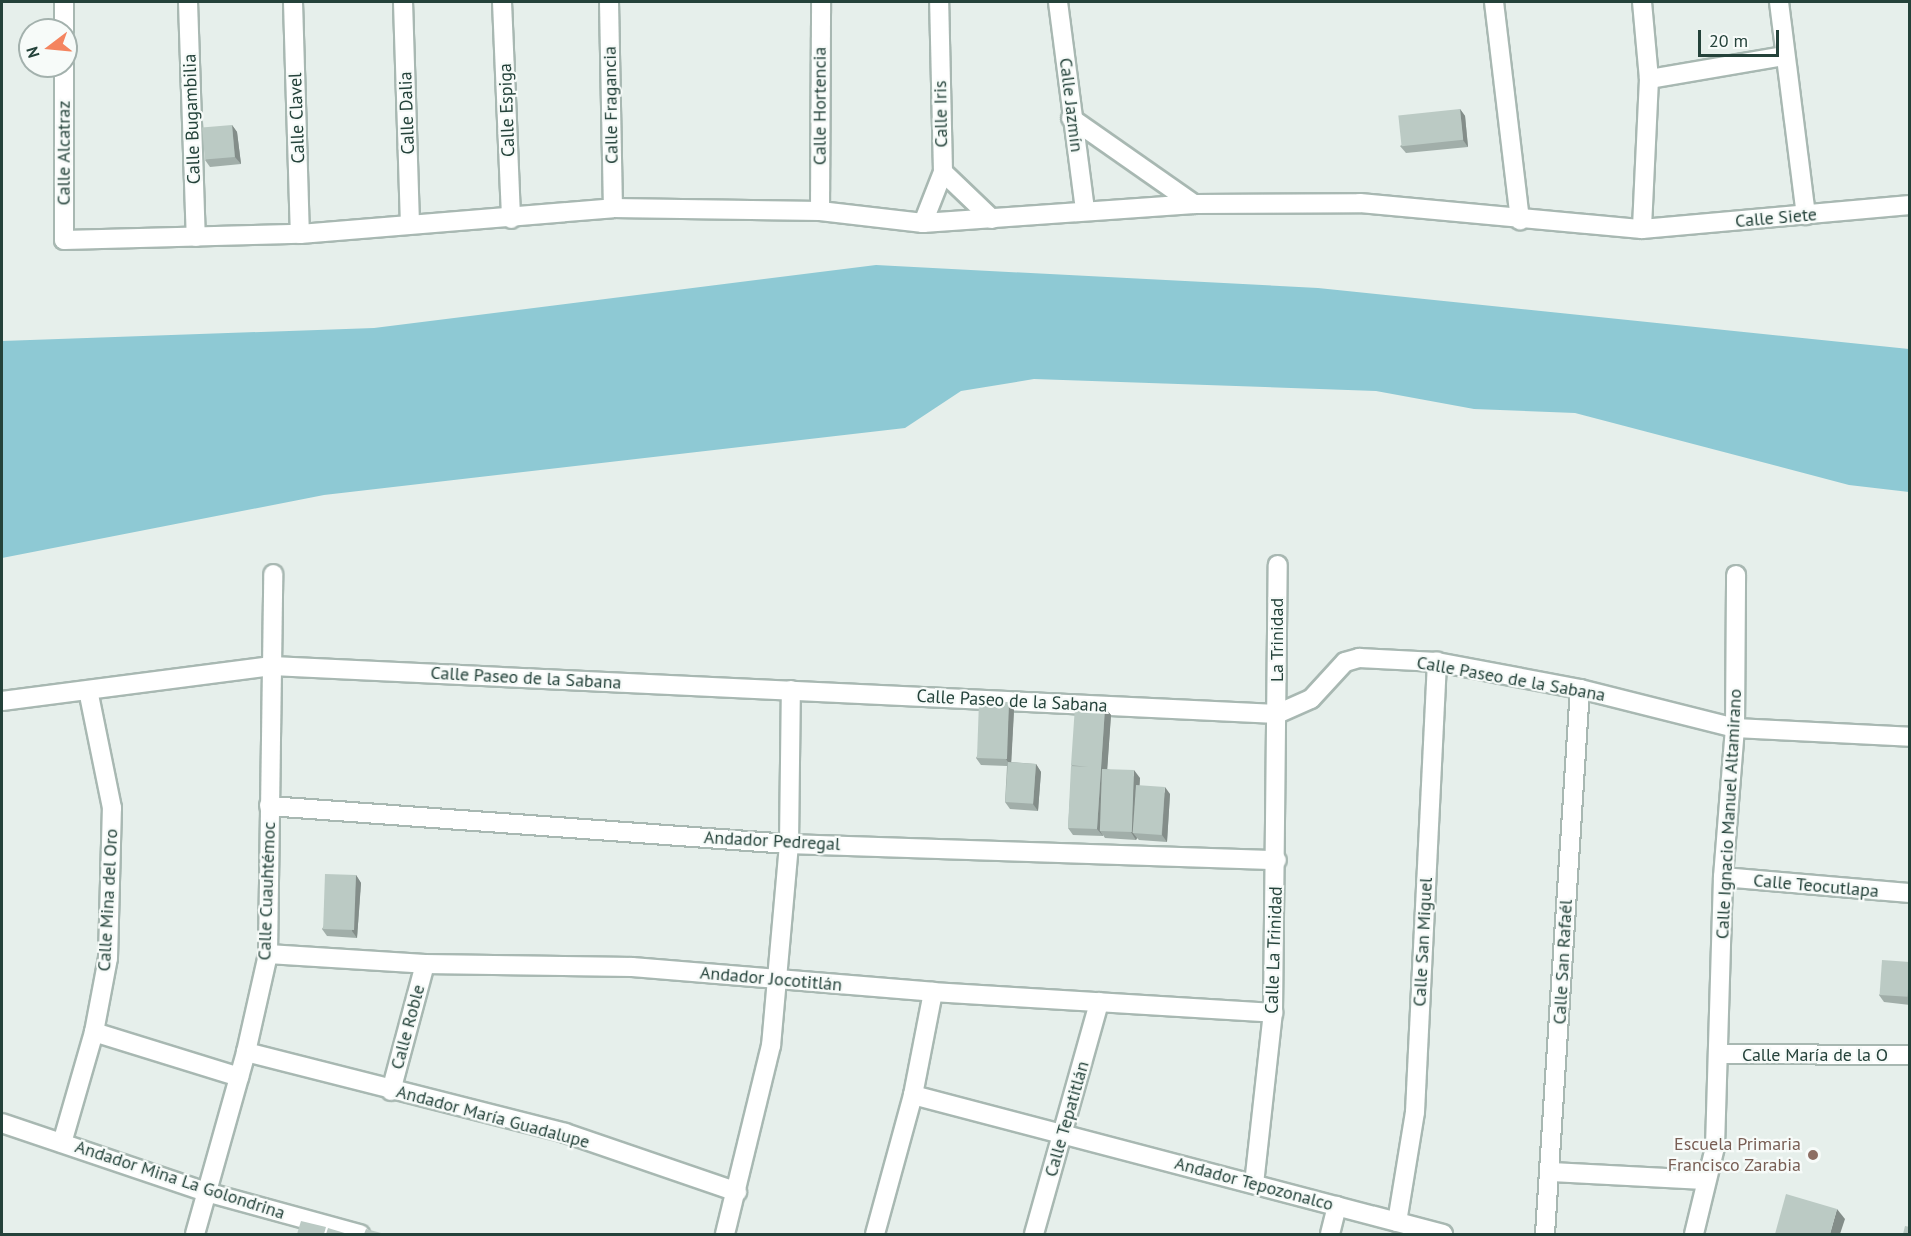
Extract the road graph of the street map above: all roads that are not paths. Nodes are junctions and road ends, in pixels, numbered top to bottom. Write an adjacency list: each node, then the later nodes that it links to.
1 (64, 2): 13 (street)
2 (188, 2): 32 (street, Calle Bugambilia)
3 (293, 2): 31 (street, Calle Clavel)
4 (403, 2): 29 (street, Calle Dalia)
5 (502, 2): 25 (street, Calle Espiga)
6 (609, 2): 21 (street, Calle Fragancia)
7 (821, 2): 23 (street, Calle Hortencia)
8 (939, 2): 18 (street, Calle Iris)
9 (1058, 2): 17 (street, Calle Jazmín)
10 (1494, 2): 27 (street)
11 (1642, 2): 16 (street)
12 (1779, 2): 14 (street)
13 (64, 18)
14 (1783, 56): 16 (street); 24 (street)
15 (64, 78): 33 (street, Calle Alcatraz)
16 (1649, 79): 30 (street)
17 (1071, 118): 19 (street); 22 (street, Calle Jazmín)
18 (943, 172): 26 (street); 28 (street, Calle Iris)
19 (1194, 204): 22 (street, Calle Siete); 27 (street, Calle Siete)
20 (1910, 205): 24 (street, Calle Siete)
21 (613, 208): 23 (street, Calle Siete); 25 (street, Calle Siete)
22 (1085, 209): 26 (street, Calle Siete)
23 (820, 211): 28 (street, Calle Siete)
24 (1806, 215): 30 (street, Calle Siete)
25 (511, 219): 29 (street, Calle Siete)
26 (992, 219): 28 (street, Calle Siete)
27 (1520, 220): 30 (street, Calle Siete)
28 (923, 223)
29 (410, 224): 31 (street, Calle Siete)
30 (1642, 230)
31 (300, 234): 32 (street, Calle Siete)
32 (196, 237): 33 (street, Calle Siete)
33 (64, 240)
34 (1278, 565): 43 (street, La Trinidad)
35 (273, 574): 38 (street, Calle Cuauhtémoc)
36 (1736, 575): 44 (street, Calle Ignacio Manuel Altamirano)
37 (1437, 662): 39 (street, Calle Paseo de la Sabana); 43 (street, Calle Paseo de la Sabana); 73 (street, Calle San Miguel)
38 (272, 666): 40 (street, Calle Paseo de la Sabana); 41 (street, Calle Paseo de la Sabana); 46 (street, Calle Cuauhtémoc)
39 (1580, 688): 44 (street, Calle Paseo de la Sabana); 67 (street, Calle San Rafaél)
40 (88, 690): 42 (street, Calle Paseo de la Sabana); 57 (street, Calle Mina del Oro)
41 (791, 690): 43 (street, Calle Paseo de la Sabana); 47 (street)
42 (2, 701)
43 (1277, 714): 48 (street, Calle La Trinidad)
44 (1735, 728): 45 (street, Calle Paseo de la Sabana); 49 (street, Calle Ignacio Manuel Altamirano)
45 (1910, 737)
46 (269, 806): 47 (street, Andador Pedregal); 51 (street, Calle Cuauhtémoc)
47 (789, 844): 48 (street, Andador Pedregal); 53 (street)
48 (1277, 860): 56 (street, Calle La Trinidad)
49 (1723, 877): 50 (street, Calle Teocutlapa); 59 (street, Calle Ignacio Manuel Altamirano)
50 (1910, 893)
51 (268, 954): 52 (street, Andador Jocotitlán); 58 (street, Calle Cuauhtémoc)
52 (425, 964): 53 (street, Andador Jocotitlán); 62 (street, Calle Roble)
53 (778, 981): 54 (street, Andador Jocotitlán); 71 (street)
54 (933, 992): 55 (street, Andador Jocotitlán); 63 (street)
55 (1099, 1002): 56 (street, Andador Jocotitlán); 65 (street, Calle Tepatitlán)
56 (1274, 1013): 69 (street, Calle La Trinidad)
57 (94, 1032): 61 (street); 66 (street, Calle Mina del Oro)
58 (246, 1052): 61 (street, Calle Cuauhtémoc); 62 (street, Andador María Guadalupe)
59 (1720, 1054): 60 (street, Calle María de la O); 68 (street, Calle Ignacio Manuel Altamirano)
60 (1910, 1055)
61 (239, 1077): 70 (street, Calle Cuauhtémoc)
62 (391, 1090): 71 (street, Andador María Guadalupe)
63 (913, 1095): 65 (street, Andador Tepozonalco); 77 (street)
64 (2, 1123): 66 (street, Andador Mina La Golondrina)
65 (1064, 1134): 69 (street, Andador Tepozonalco); 78 (street, Calle Tepatitlán)
66 (62, 1143): 70 (street, Andador Mina La Golondrina)
67 (1551, 1172): 68 (street); 81 (street, Calle San Rafaél)
68 (1705, 1180): 82 (street, Calle Ignacio Manuel Altamirano)
69 (1254, 1184): 72 (street, Andador Tepozonalco)
70 (206, 1192): 74 (street, Calle Cuauhtémoc); 75 (street, Andador Mina La Golondrina)
71 (737, 1192): 76 (street)
72 (1338, 1206): 73 (street, Andador Tepozonalco); 79 (street)
73 (1397, 1222): 80 (street, Andador Tepozonalco)
74 (195, 1234)
75 (360, 1234)
76 (725, 1234)
77 (875, 1234)
78 (1034, 1234)
79 (1330, 1234)
80 (1443, 1234)
81 (1545, 1234)
82 (1694, 1234)

